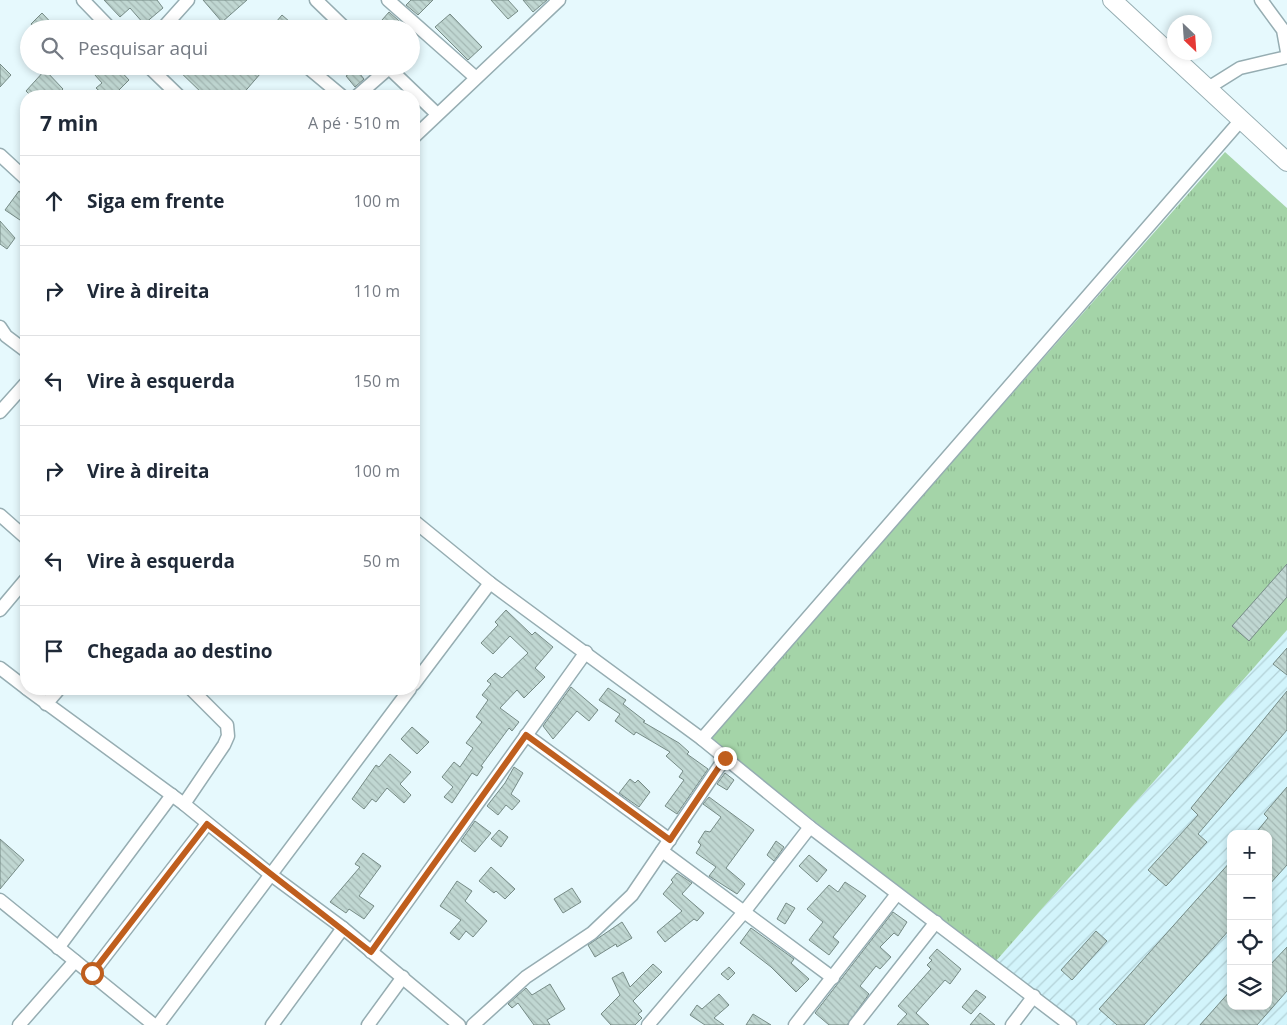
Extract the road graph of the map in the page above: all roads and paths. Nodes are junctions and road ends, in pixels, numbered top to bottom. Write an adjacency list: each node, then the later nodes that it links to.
1 (84, 0): 8 (street)
2 (316, 0): 10 (street)
3 (388, 0): 11 (street)
4 (559, 0): 19 (street)
5 (1112, 0): 20 (main road)
6 (1261, 0): 13 (street)
7 (182, 2): 9 (street)
8 (103, 20)
9 (169, 20)
10 (337, 20)
11 (411, 20)
12 (420, 28): 19 (street)
13 (1287, 52)
14 (1287, 57): 20 (street)
15 (157, 75): 21 (street)
16 (317, 75): 22 (street)
17 (379, 75): 23 (street)
18 (396, 75): 24 (street)
19 (475, 77): 26 (street)
20 (1208, 88): 27 (main road)
21 (173, 90)
22 (335, 90)
23 (363, 90)
24 (412, 90)
25 (420, 98): 26 (street)
26 (437, 114): 28 (street)
27 (1241, 120): 30 (main road); 52 (street)
28 (420, 131)
29 (0, 155): 31 (street)
30 (1287, 162)
31 (20, 173)
32 (0, 327): 33 (street)
33 (20, 346)
34 (20, 390): 35 (street)
35 (0, 412)
36 (0, 515): 38 (street)
37 (420, 530): 39 (street)
38 (20, 533)
39 (490, 583): 42 (street); 44 (street)
40 (20, 586): 41 (street)
41 (0, 610)
42 (586, 652): 51 (street); 52 (street)
43 (0, 668): 45 (street)
44 (420, 676)
45 (20, 683)
46 (35, 695): 50 (street)
47 (54, 695): 50 (street)
48 (200, 695): 55 (street)
49 (405, 695): 59 (street)
50 (46, 704): 54 (street)
51 (526, 735): 58 (street); 66 (street)
52 (702, 739): 53 (street)
53 (725, 758): 57 (street); 58 (street)
54 (172, 795): 55 (street); 65 (street)
55 (184, 804): 56 (street)
56 (207, 824): 59 (street); 68 (street)
57 (810, 827): 60 (street); 62 (street)
58 (666, 845): 62 (street); 77 (street)
59 (270, 874): 64 (street); 73 (street)
60 (897, 894): 63 (street); 70 (street)
61 (0, 900): 65 (street)
62 (744, 912): 70 (street); 78 (street)
63 (936, 922): 71 (street); 80 (street)
64 (343, 928): 66 (street); 74 (street)
65 (58, 948): 67 (street)
66 (371, 952): 69 (street)
67 (75, 961): 68 (street); 72 (street)
68 (92, 973): 73 (street)
69 (403, 977): 75 (street); 76 (street)
70 (833, 978): 79 (street)
71 (1034, 996): 81 (street); 82 (street)
72 (19, 1025)
73 (156, 1025)
74 (272, 1025)
75 (368, 1025)
76 (459, 1025)
77 (473, 1025)
78 (648, 1025)
79 (795, 1025)
80 (855, 1025)
81 (1012, 1025)
82 (1070, 1025)

